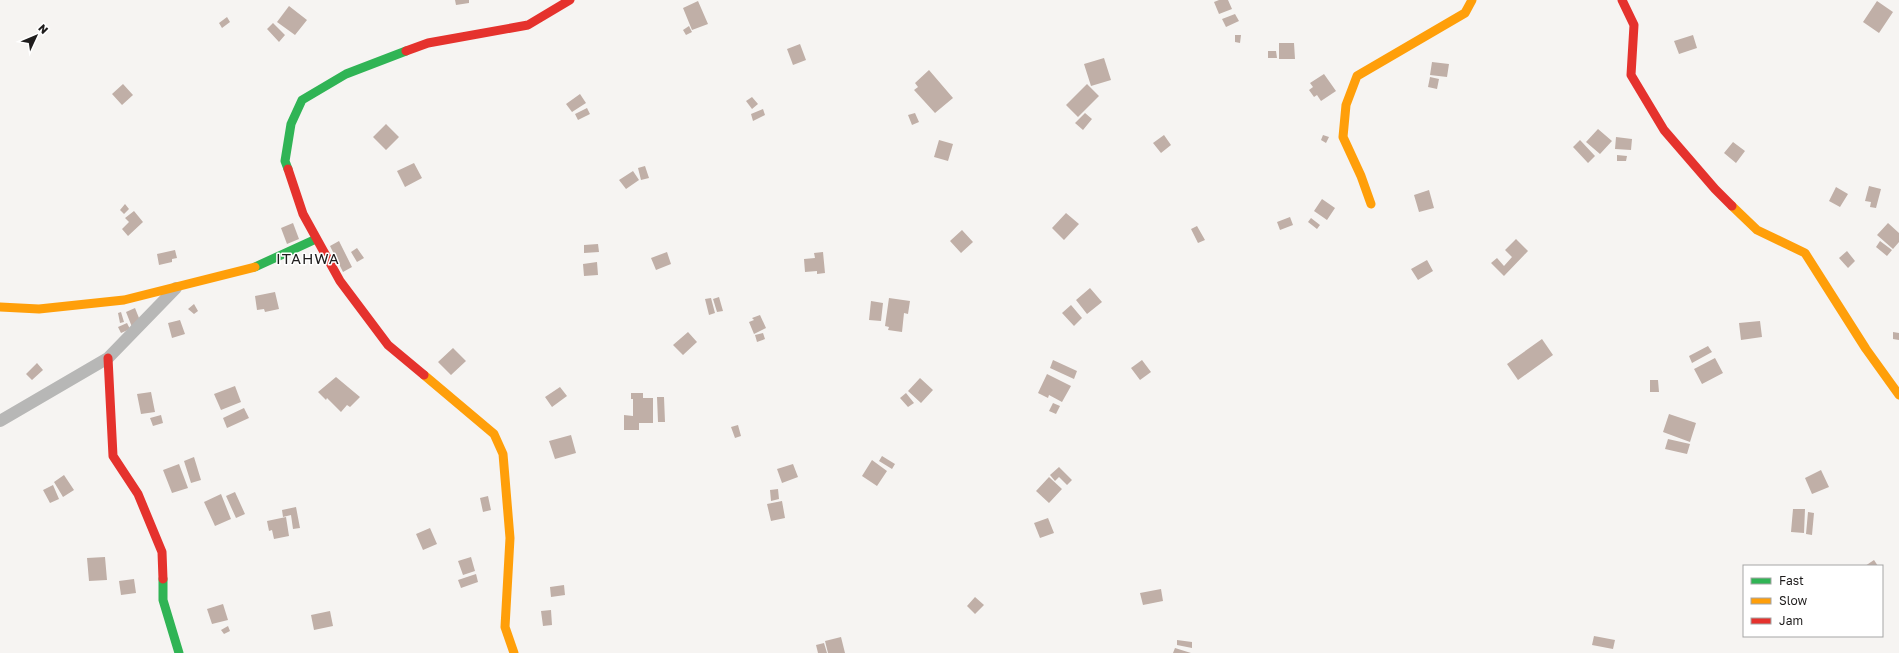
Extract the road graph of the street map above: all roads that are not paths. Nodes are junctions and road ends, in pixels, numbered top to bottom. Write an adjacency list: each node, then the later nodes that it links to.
1 (570, 0): 5 (street)
2 (1472, 0): 4 (street)
3 (1622, 0): 9 (street)
4 (1371, 204)
5 (316, 239): 6 (street); 12 (street)
6 (176, 288): 7 (street); 8 (street)
7 (0, 307)
8 (108, 358): 10 (street); 11 (street)
9 (1899, 395)
10 (0, 421)
11 (179, 653)
12 (514, 653)

